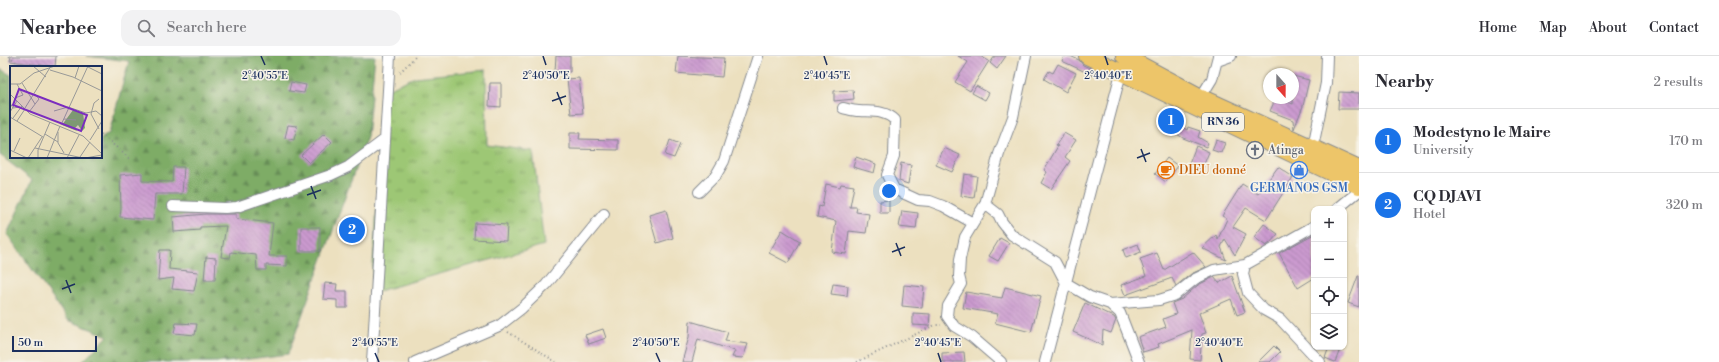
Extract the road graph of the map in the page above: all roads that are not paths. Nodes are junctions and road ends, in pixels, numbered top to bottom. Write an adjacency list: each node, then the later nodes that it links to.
1 (390, 56): 12 (street)
2 (758, 56): 17 (street)
3 (1026, 56): 18 (street)
4 (1087, 56): 9 (main road, RN 36)
5 (1124, 56): 10 (main road, RN 36)
6 (1231, 56): 8 (street)
7 (1327, 56): 13 (street)
8 (1217, 59): 10 (street)
9 (1121, 73): 15 (main road, RN 36); 25 (street)
10 (1201, 97): 13 (main road, RN 36)
11 (843, 108): 22 (street)
12 (384, 140): 19 (street); 27 (street)
13 (1313, 147): 14 (main road, RN 36)
14 (1359, 169)
15 (1359, 186)
16 (1359, 191): 20 (street)
17 (699, 192)
18 (985, 204): 22 (street); 25 (street)
19 (173, 206)
20 (1341, 206)
21 (604, 214): 28 (street)
22 (973, 223): 29 (street)
23 (1311, 228): 24 (street)
24 (1245, 265): 26 (street); 32 (street)
25 (1066, 284): 26 (street); 30 (street)
26 (1110, 304): 31 (street)
27 (372, 362)
28 (415, 362)
29 (1001, 362)
30 (1045, 362)
31 (1138, 362)
32 (1320, 362)

